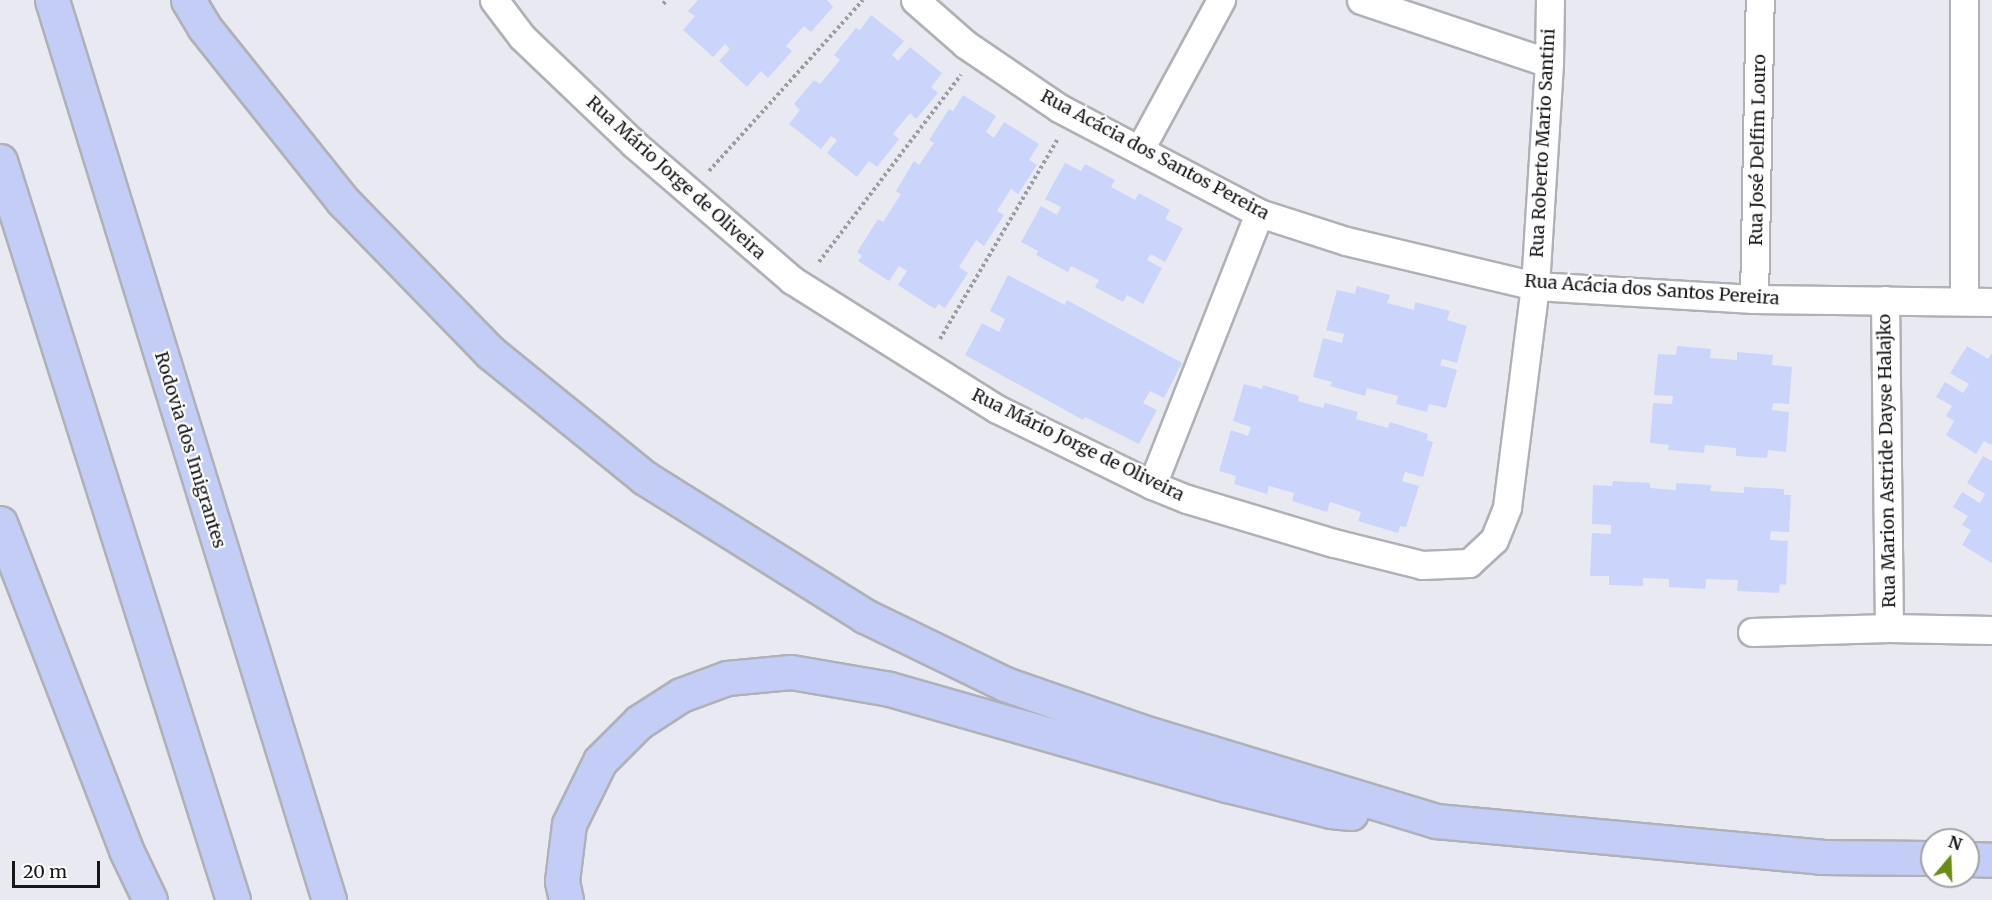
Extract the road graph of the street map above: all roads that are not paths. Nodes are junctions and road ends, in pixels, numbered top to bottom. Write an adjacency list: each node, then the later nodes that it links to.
1 (52, 0): 28 (highway, Rodovia dos Imigrantes)
2 (188, 0): 24 (highway)
3 (494, 0): 19 (street, Rua Mário Jorge de Oliveira)
4 (915, 0): 11 (street, Rua Acácia dos Santos Pereira)
5 (1221, 0): 11 (street)
6 (1360, 0): 10 (street)
7 (1550, 0): 10 (street, Rua Roberto Mario Santini)
8 (1760, 0): 15 (street, Rua José Delfim Louro)
9 (1964, 0): 17 (street)
10 (1549, 63): 14 (street, Rua Roberto Mario Santini)
11 (1140, 149): 13 (street, Rua Acácia dos Santos Pereira)
12 (0, 161): 27 (highway)
13 (1259, 213): 14 (street, Rua Acácia dos Santos Pereira); 19 (street)
14 (1535, 286): 15 (street, Rua Acácia dos Santos Pereira); 19 (street, Rua Mário Jorge de Oliveira)
15 (1754, 299): 16 (street, Rua Acácia dos Santos Pereira)
16 (1885, 300): 17 (street, Rua Acácia dos Santos Pereira); 21 (street, Rua Marion Astride Dayse Halajko)
17 (1964, 301): 18 (street, Rua Acácia dos Santos Pereira)
18 (1992, 302)
19 (1152, 485)
20 (0, 523): 26 (highway)
21 (1889, 628): 22 (street, Rua Marion Astride Dayse Halajko); 23 (street)
22 (1992, 630)
23 (1752, 632)
24 (1436, 821): 25 (highway); 29 (highway)
25 (1920, 858)
26 (150, 900)
27 (233, 900)
28 (329, 900)
29 (566, 900)

